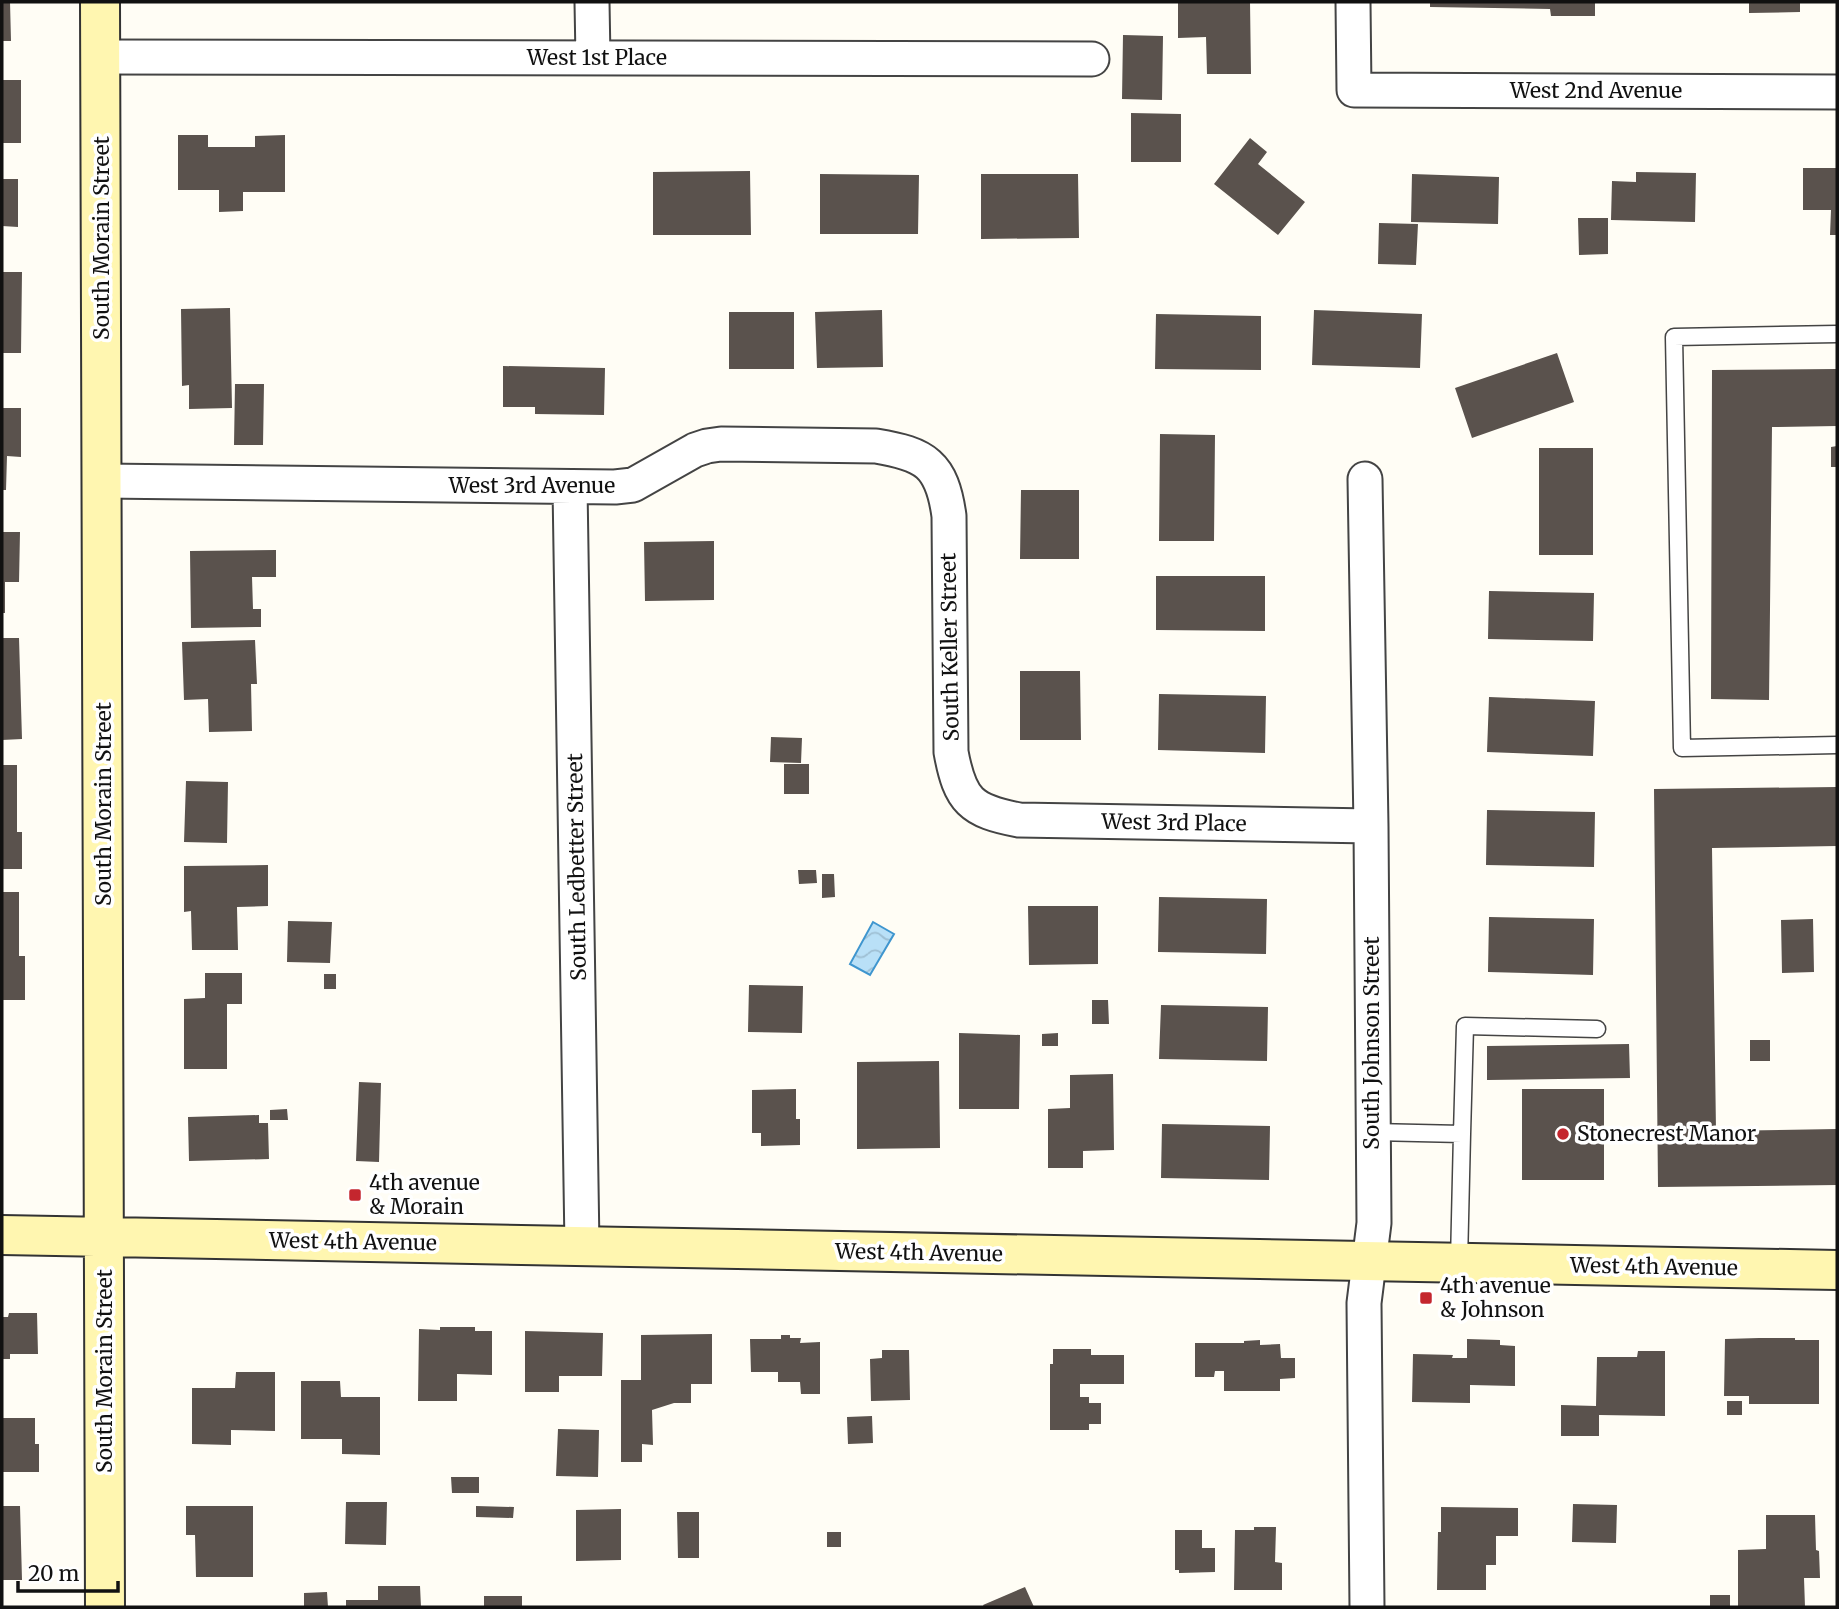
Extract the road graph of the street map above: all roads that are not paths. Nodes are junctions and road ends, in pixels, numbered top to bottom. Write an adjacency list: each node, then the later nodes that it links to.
1 (100, 2): 4 (street, South Morain Street)
2 (592, 2): 5 (street)
3 (1353, 2): 7 (street, West 2nd Avenue)
4 (101, 57): 5 (street, West 1st Place); 11 (street, South Morain Street)
5 (593, 58): 6 (street, West 1st Place)
6 (1093, 59)
7 (1837, 92)
8 (1837, 334): 13 (lane)
9 (940, 478): 12 (street, West 3rd Avenue); 14 (street, South Keller Street)
10 (1365, 479): 15 (street, South Johnson Street)
11 (103, 481): 12 (street, West 3rd Avenue); 20 (street, South Morain Street)
12 (570, 487): 21 (street, South Ledbetter Street)
13 (1837, 745)
14 (980, 808): 15 (street, West 3rd Place)
15 (1371, 826): 17 (street, South Johnson Street)
16 (1597, 1029): 18 (lane)
17 (1373, 1132): 18 (lane); 22 (street, South Johnson Street)
18 (1462, 1134): 23 (lane)
19 (2, 1235): 20 (street, West 4th Avenue)
20 (105, 1237): 21 (street, West 4th Avenue); 25 (street, South Morain Street)
21 (582, 1246): 22 (street, West 4th Avenue)
22 (1369, 1261): 23 (street, West 4th Avenue); 26 (street, South Johnson Street)
23 (1459, 1263): 24 (street, West 4th Avenue)
24 (1837, 1270)
25 (105, 1607)
26 (1367, 1607)

